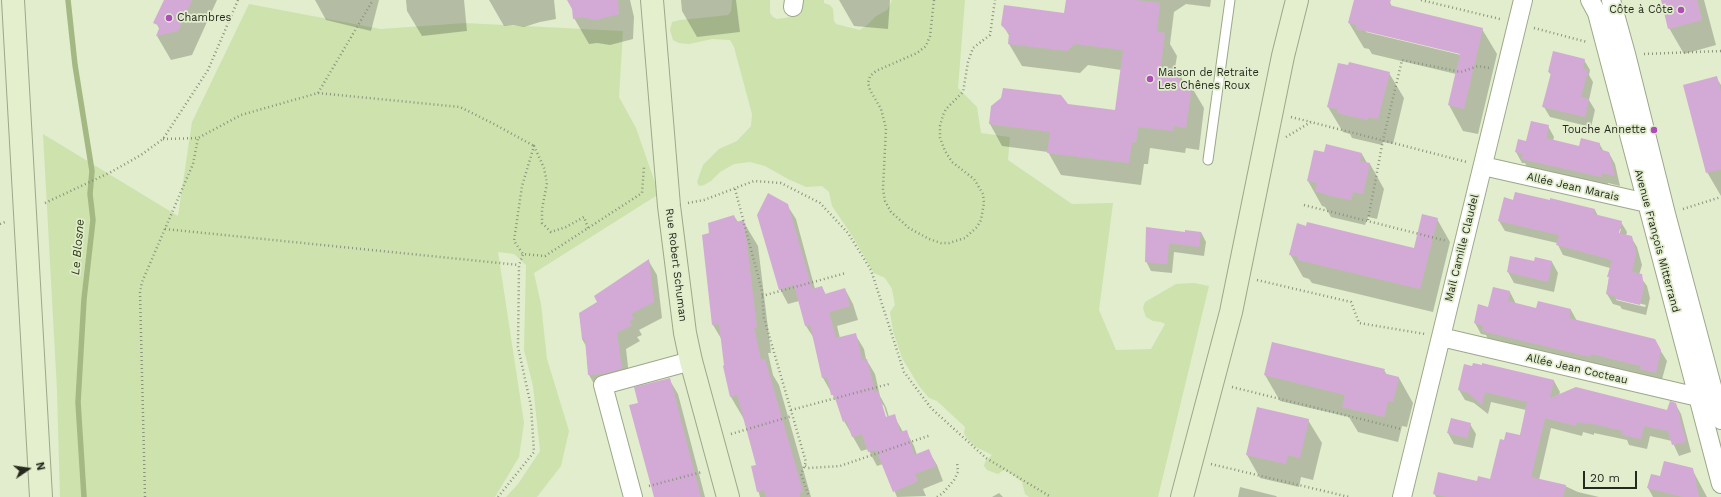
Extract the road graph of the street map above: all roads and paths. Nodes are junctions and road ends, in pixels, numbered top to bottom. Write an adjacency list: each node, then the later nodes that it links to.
1 (13, 0): 61 (street)
2 (238, 0): 23 (path)
3 (372, 0): 18 (path)
4 (652, 0): 33 (street, Rue Robert Schuman)
5 (934, 0): 6 (path)
6 (995, 0)
7 (1230, 0): 26 (lane)
8 (1297, 0): 42 (street)
9 (1421, 0): 13 (path)
10 (1523, 0): 13 (street, Mail Camille Claudel)
11 (1590, 0): 14 (street, Avenue François Mitterrand)
12 (1611, 0): 16 (street, Avenue François Mitterrand)
13 (1518, 24): 14 (path); 17 (street, Mail Camille Claudel)
14 (1606, 47): 34 (street, Avenue François Mitterrand)
15 (1721, 51): 16 (path)
16 (1626, 54): 34 (street, Avenue François Mitterrand)
17 (1506, 70): 24 (path); 28 (street, Mail Camille Claudel)
18 (318, 93): 22 (path); 25 (path)
19 (1290, 117): 20 (path)
20 (1311, 122): 21 (path); 24 (path)
21 (1286, 137)
22 (198, 138): 23 (path); 37 (path)
23 (163, 139): 31 (path)
24 (1383, 140): 28 (path); 35 (path)
25 (534, 146): 36 (path); 39 (path)
26 (1208, 160)
27 (645, 162): 36 (path)
28 (1483, 166): 34 (street, Allée Jean Marais); 38 (street, Mail Camille Claudel)
29 (735, 189): 33 (path); 43 (path); 67 (path)
30 (1721, 197): 34 (path)
31 (45, 203)
32 (1304, 205): 35 (path)
33 (669, 206): 45 (street, Rue Robert Schuman)
34 (1658, 206): 48 (street, Avenue François Mitterrand)
35 (1368, 220): 38 (path)
36 (588, 228): 39 (path)
37 (165, 229): 40 (path); 62 (path)
38 (1463, 246): 44 (street, Mail Camille Claudel)
39 (523, 254): 40 (path)
40 (519, 265): 63 (path)
41 (846, 273): 43 (path)
42 (1238, 275): 44 (path); 68 (street)
43 (762, 296): 49 (path)
44 (1441, 337): 48 (street, Allée Jean Cocteau); 52 (street, Mail Camille Claudel)
45 (691, 361): 54 (street, Rue Robert Schuman); 60 (street)
46 (889, 384): 49 (path)
47 (1229, 386): 52 (path)
48 (1706, 395): 51 (street, Avenue François Mitterrand); 59 (street, Avenue François Mitterrand)
49 (791, 410): 50 (path)
50 (792, 416): 54 (path); 57 (path)
51 (1721, 420)
52 (1418, 433): 70 (street, Mail Camille Claudel)
53 (931, 434): 57 (path)
54 (712, 439): 58 (street, Rue Robert Schuman)
55 (957, 462): 66 (path)
56 (1208, 464): 69 (path)
57 (804, 466): 65 (path)
58 (720, 467): 60 (path); 64 (street, Rue Robert Schuman)
59 (1721, 484)
60 (633, 494)
61 (41, 497)
62 (145, 497)
63 (498, 497)
64 (728, 497)
65 (809, 497)
66 (937, 497)
67 (1051, 497)
68 (1182, 497)
69 (1349, 497)
70 (1402, 497)

